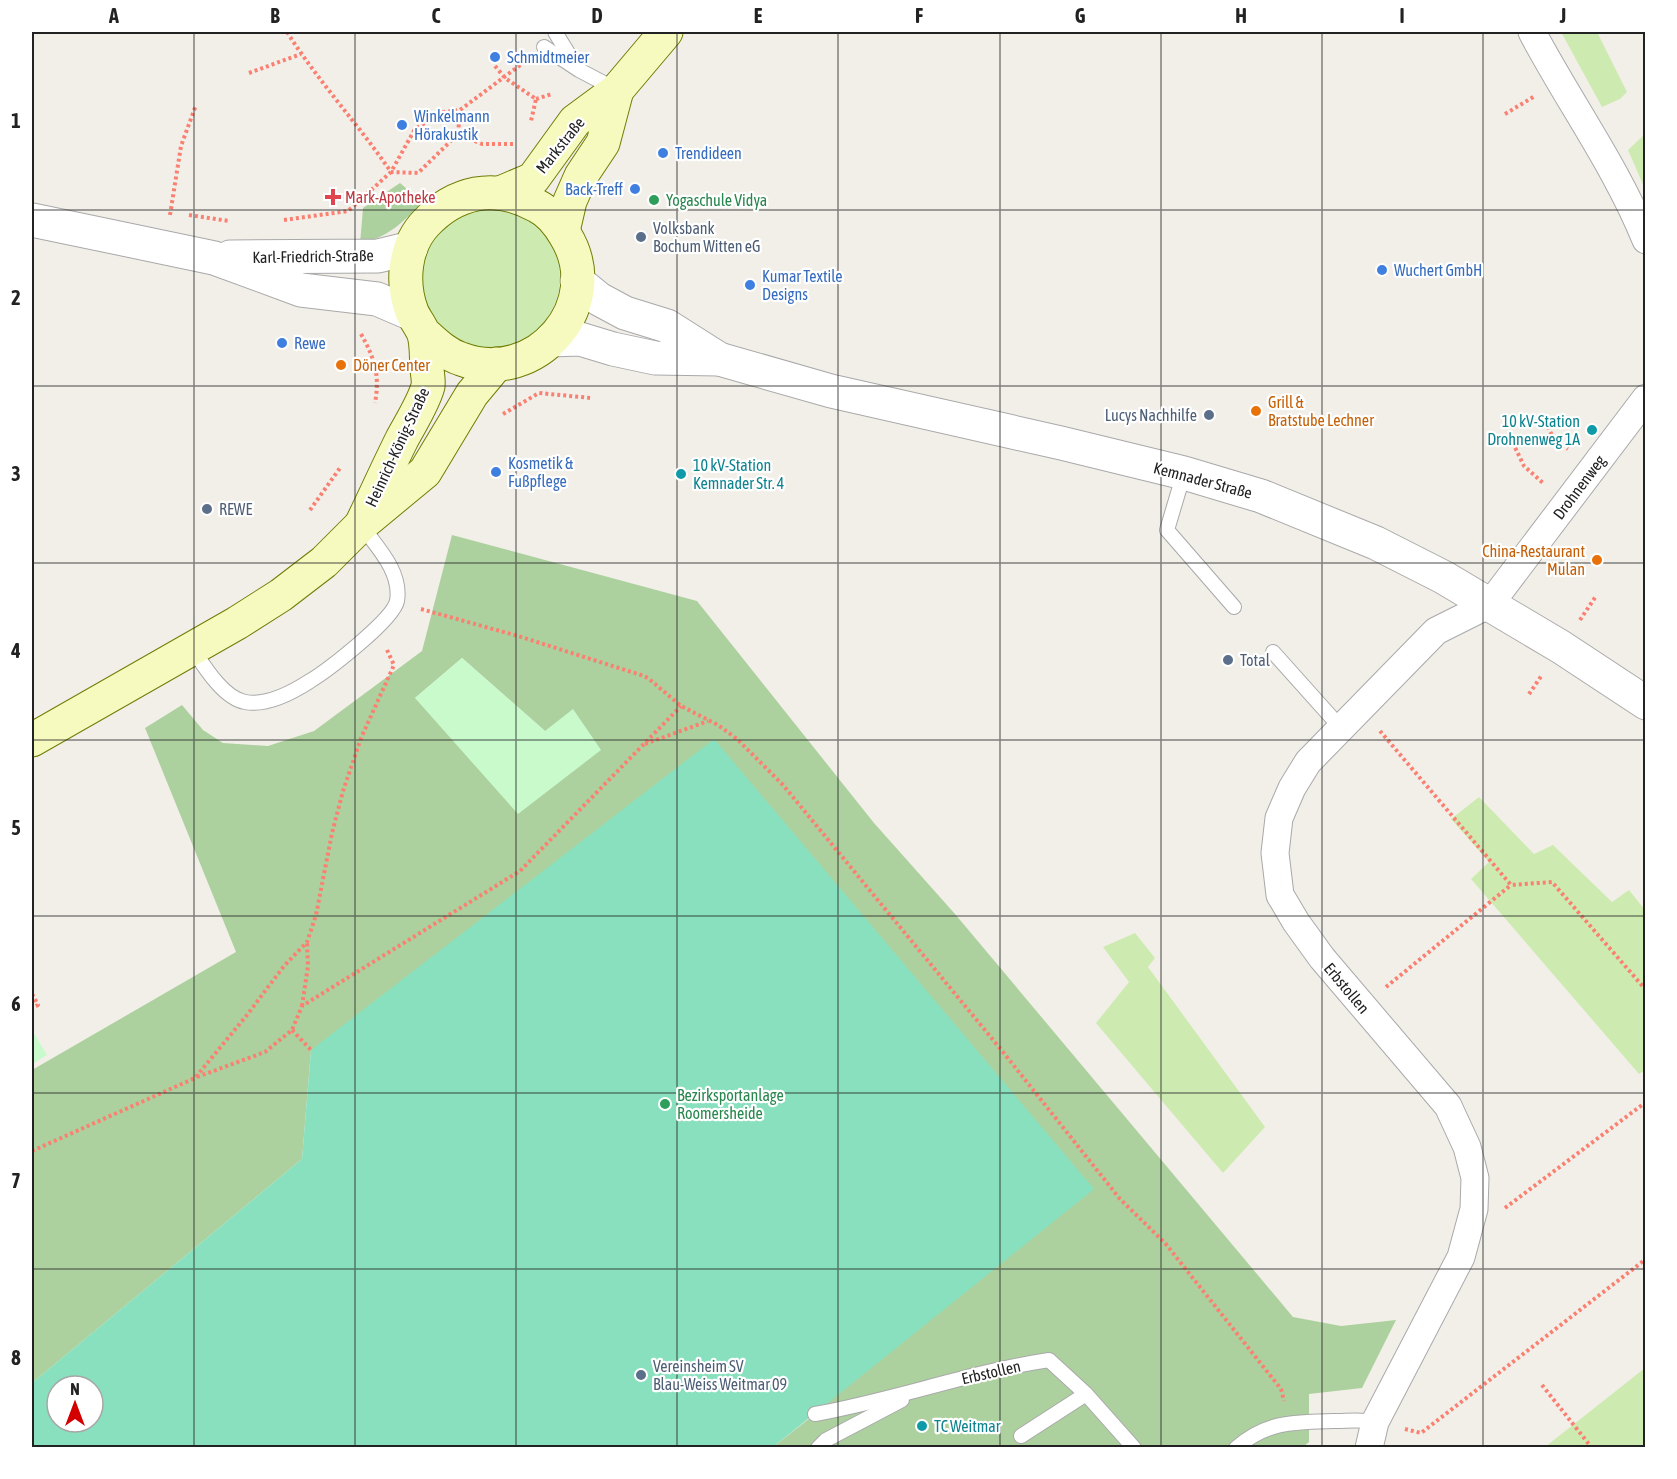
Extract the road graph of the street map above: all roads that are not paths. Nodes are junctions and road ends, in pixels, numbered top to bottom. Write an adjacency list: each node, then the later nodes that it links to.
1 (555, 32): 5 (lane)
2 (666, 32): 6 (main road, Markstraße)
3 (1532, 32): 10 (street)
4 (544, 47): 5 (lane)
5 (579, 70): 6 (lane)
6 (616, 90): 7 (main road, Markstraße); 9 (main road, Markstraße)
7 (500, 193): 9 (main road); 11 (main road)
8 (32, 220): 12 (street, Karl-Friedrich-Straße)
9 (563, 231): 13 (main road)
10 (1646, 240)
11 (411, 248): 12 (street, Karl-Friedrich-Straße); 14 (main road)
12 (214, 258): 14 (street, Karl-Friedrich-Straße)
13 (577, 281): 15 (main road); 16 (street, Kemnader Straße)
14 (418, 323): 17 (main road); 20 (main road, Heinrich-König-Straße)
15 (551, 340): 16 (street, Kemnader Straße); 17 (main road)
16 (720, 359): 19 (street, Kemnader Straße)
17 (497, 364): 20 (main road, Heinrich-König-Straße)
18 (1646, 398): 21 (street, Drohnenweg)
19 (1184, 473): 21 (street, Kemnader Straße); 22 (lane)
20 (361, 525): 23 (main road, Heinrich-König-Straße); 23 (lane, Heinrich-König-Straße)
21 (1490, 604): 25 (street, Kemnader Straße); 26 (street, Erbstollen)
22 (1234, 607)
23 (192, 648): 27 (main road, Heinrich-König-Straße)
24 (1273, 652): 26 (lane)
25 (1646, 703)
26 (1341, 728): 31 (street, Erbstollen)
27 (32, 740)
28 (922, 1389): 29 (lane, Erbstollen); 30 (lane, Erbstollen); 33 (lane)
29 (1086, 1395): 32 (lane); 34 (lane, Erbstollen)
30 (815, 1414)
31 (1372, 1435): 35 (lane)
32 (1021, 1436)
33 (818, 1448)
34 (1134, 1448)
35 (1236, 1448)

